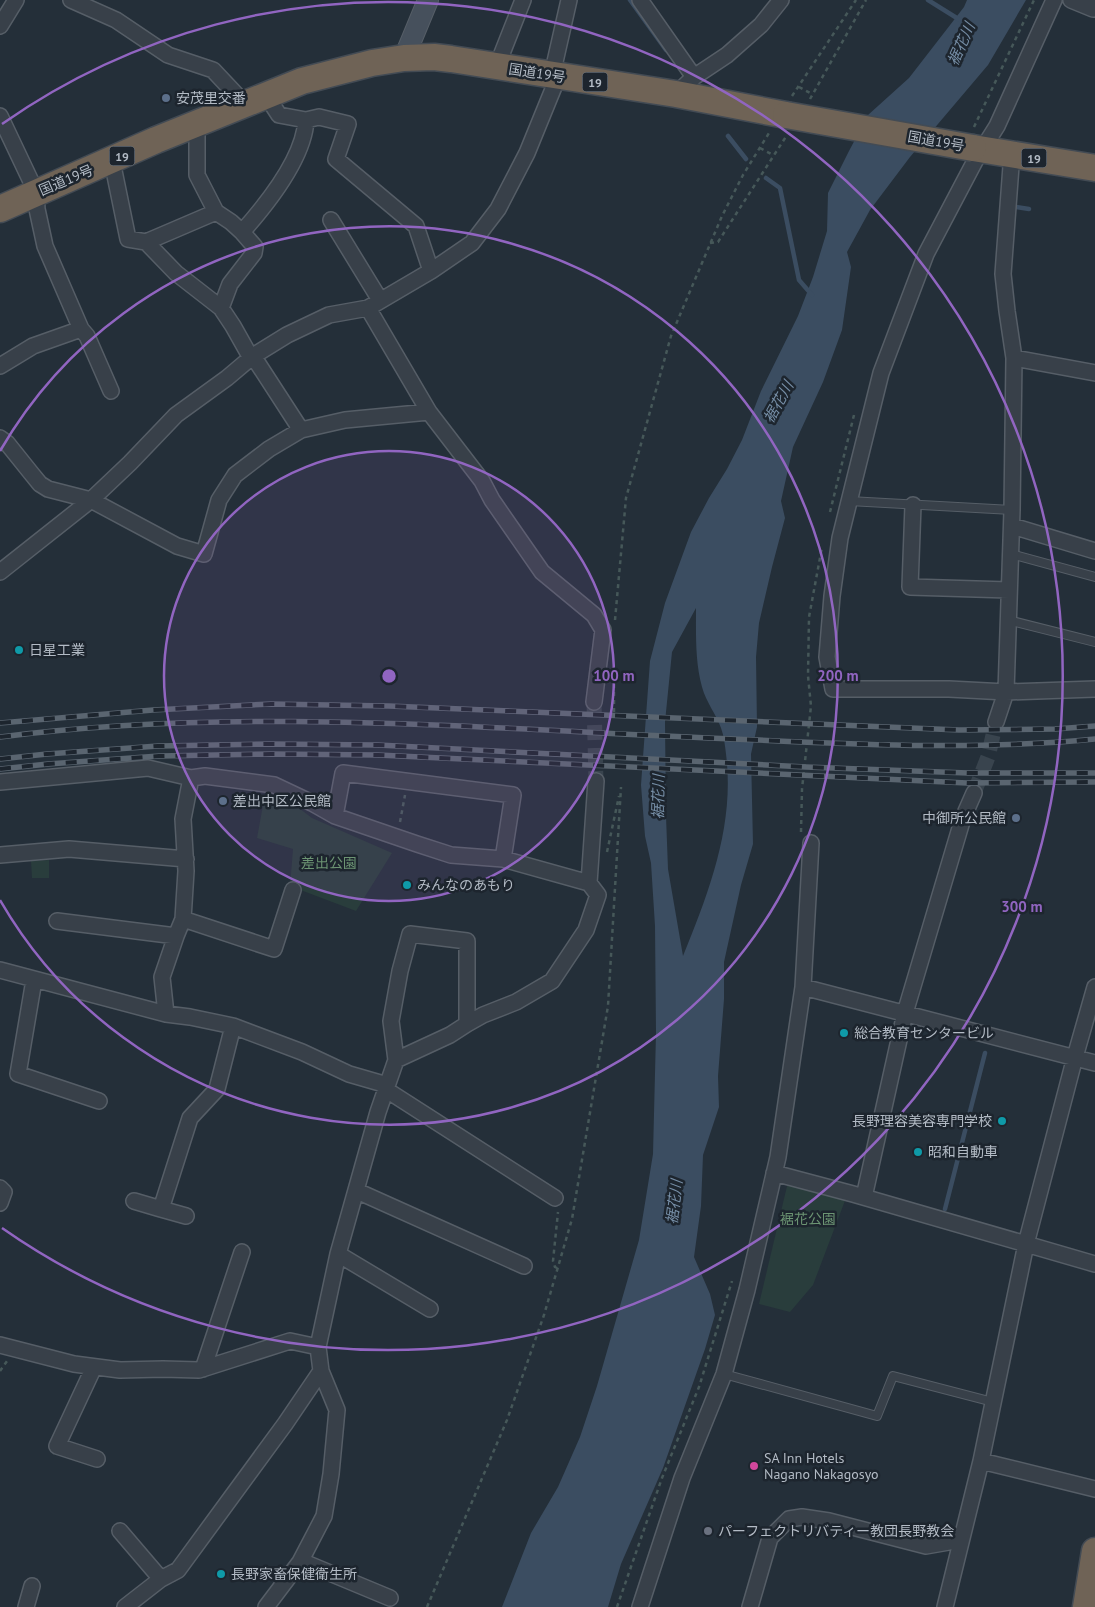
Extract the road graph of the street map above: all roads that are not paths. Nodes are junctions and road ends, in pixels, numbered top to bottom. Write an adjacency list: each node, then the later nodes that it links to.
1 (16, 0): 11 (street)
2 (71, 0): 16 (street)
3 (428, 0): 12 (street)
4 (523, 0): 13 (street)
5 (569, 0): 14 (street)
6 (640, 0): 15 (street)
7 (781, 0): 15 (street)
8 (1054, 0): 20 (street)
9 (1071, 0): 10 (street)
10 (1095, 7)
11 (0, 26)
12 (404, 58): 13 (highway, 国道19号 / 19); 16 (highway, 国道19号 / 19)
13 (497, 66): 14 (highway, 国道19号 / 19)
14 (555, 76): 15 (highway, 国道19号 / 19); 30 (street)
15 (685, 86): 20 (highway, 国道19号 / 19, bridge)
16 (256, 100): 18 (street); 19 (highway, 国道19号 / 19)
17 (0, 116): 24 (street)
18 (306, 120): 28 (street); 30 (street)
19 (197, 124): 22 (highway, 国道19号 / 19); 26 (street)
20 (976, 143): 21 (highway, 国道19号 / 19); 43 (street)
21 (1014, 154): 23 (highway, 国道19号 / 19); 35 (street)
22 (112, 161): 24 (highway, 国道19号 / 19); 29 (street)
23 (1095, 168)
24 (36, 192): 25 (highway, 国道19号 / 19); 33 (street)
25 (0, 209)
26 (216, 212): 28 (street); 29 (street)
27 (331, 220): 31 (street)
28 (242, 232): 32 (street)
29 (146, 242): 32 (street)
30 (430, 271): 31 (street)
31 (374, 304): 34 (street); 39 (street)
32 (221, 308): 34 (street)
33 (81, 329): 36 (street); 38 (street)
34 (252, 357): 40 (street); 42 (street)
35 (1014, 358): 37 (street); 45 (street)
36 (0, 366)
37 (1095, 373)
38 (110, 391)
39 (429, 412): 40 (street); 56 (street)
40 (301, 430): 42 (street)
41 (0, 438): 42 (street)
42 (91, 500): 49 (street)
43 (849, 501): 44 (lane); 55 (street)
44 (913, 505): 45 (lane); 51 (street)
45 (1012, 510): 46 (street)
46 (1012, 526): 47 (street); 48 (street)
47 (1095, 551)
48 (1011, 554): 50 (lane); 51 (street)
49 (0, 572)
50 (1095, 577)
51 (1009, 590): 52 (street)
52 (1008, 620): 53 (lane); 55 (street)
53 (1095, 642)
54 (1095, 689): 55 (street)
55 (1006, 692): 57 (street)
56 (594, 702)
57 (996, 722)
58 (192, 778): 60 (street); 62 (street); 65 (street)
59 (596, 781): 67 (street)
60 (0, 782)
61 (974, 793): 76 (street)
62 (335, 816): 66 (street); 66 (street)
63 (806, 842): 75 (street)
64 (0, 855): 65 (street)
65 (186, 860): 69 (street)
66 (503, 860): 67 (street)
67 (589, 883): 78 (street)
68 (293, 890): 69 (street)
69 (183, 919): 71 (street)
70 (57, 921): 71 (street)
71 (176, 936): 77 (street)
72 (0, 970): 73 (street)
73 (34, 980): 77 (street); 84 (street)
74 (1095, 987): 80 (street)
75 (803, 988): 76 (street); 85 (street)
76 (905, 1013): 80 (street); 88 (street)
77 (166, 1014): 79 (street)
78 (467, 1024): 81 (street); 81 (street)
79 (233, 1026): 83 (street); 92 (street)
80 (1075, 1057): 82 (street); 94 (street)
81 (396, 1060): 83 (street)
82 (1095, 1063)
83 (386, 1088): 87 (street); 89 (street)
84 (99, 1101)
85 (774, 1173): 88 (street); 105 (street)
86 (0, 1188): 91 (street)
87 (357, 1191): 96 (street); 98 (street)
88 (864, 1197): 94 (street)
89 (555, 1198)
90 (134, 1202): 92 (street)
91 (0, 1203)
92 (161, 1208): 93 (street)
93 (186, 1216)
94 (1026, 1244): 97 (street); 106 (street)
95 (242, 1252): 103 (street)
96 (338, 1254): 99 (street); 101 (street)
97 (1095, 1264)
98 (524, 1266)
99 (430, 1309)
100 (0, 1346): 102 (street)
101 (318, 1346): 103 (street); 104 (street)
102 (94, 1368): 103 (street); 107 (street)
103 (203, 1369)
104 (322, 1371): 113 (street); 114 (street)
105 (724, 1374): 106 (lane); 120 (street)
106 (993, 1402): 108 (street)
107 (97, 1459)
108 (981, 1460): 109 (street); 111 (street)
109 (1095, 1488)
110 (120, 1531): 114 (street)
111 (962, 1536): 121 (street); 122 (street)
112 (1095, 1551): 123 (highway)
113 (301, 1561): 116 (street); 119 (street)
114 (162, 1579): 118 (street)
115 (32, 1586): 117 (street)
116 (380, 1598)
117 (26, 1607)
118 (125, 1607)
119 (266, 1607)
120 (640, 1607)
121 (750, 1607)
122 (945, 1607)
123 (1086, 1607)

